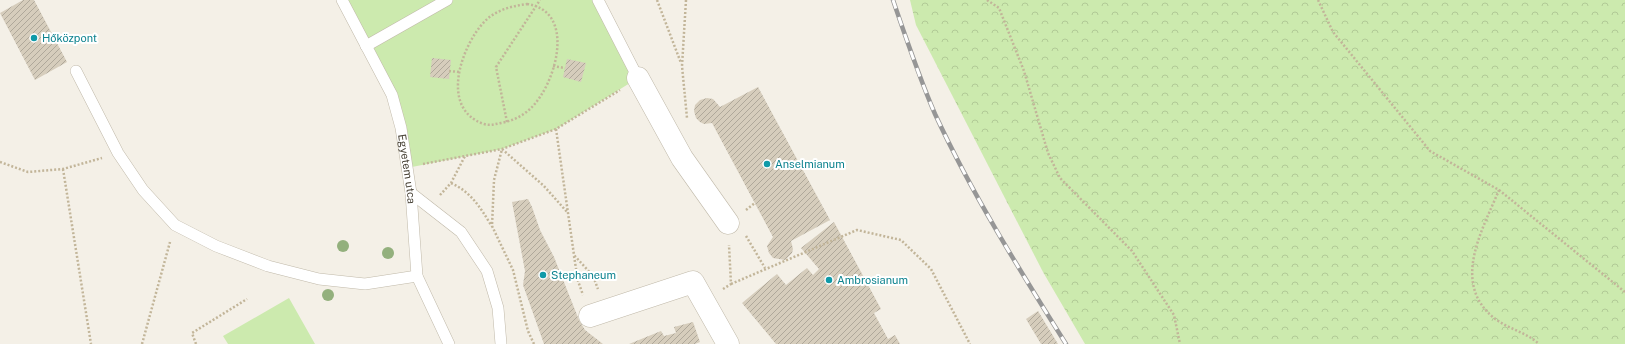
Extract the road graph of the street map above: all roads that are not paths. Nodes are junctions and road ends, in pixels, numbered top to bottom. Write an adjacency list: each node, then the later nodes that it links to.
1 (342, 0): 4 (lane, Egyetem utca)
2 (447, 0): 4 (lane)
3 (598, 0): 6 (lane)
4 (366, 46): 7 (lane, Egyetem utca)
5 (76, 71): 9 (lane)
6 (638, 78): 8 (street)
7 (411, 193): 9 (lane, Egyetem utca); 12 (lane)
8 (731, 220)
9 (417, 276): 11 (lane, Egyetem utca)
10 (595, 315): 13 (street)
11 (449, 344)
12 (501, 344)
13 (728, 344)

